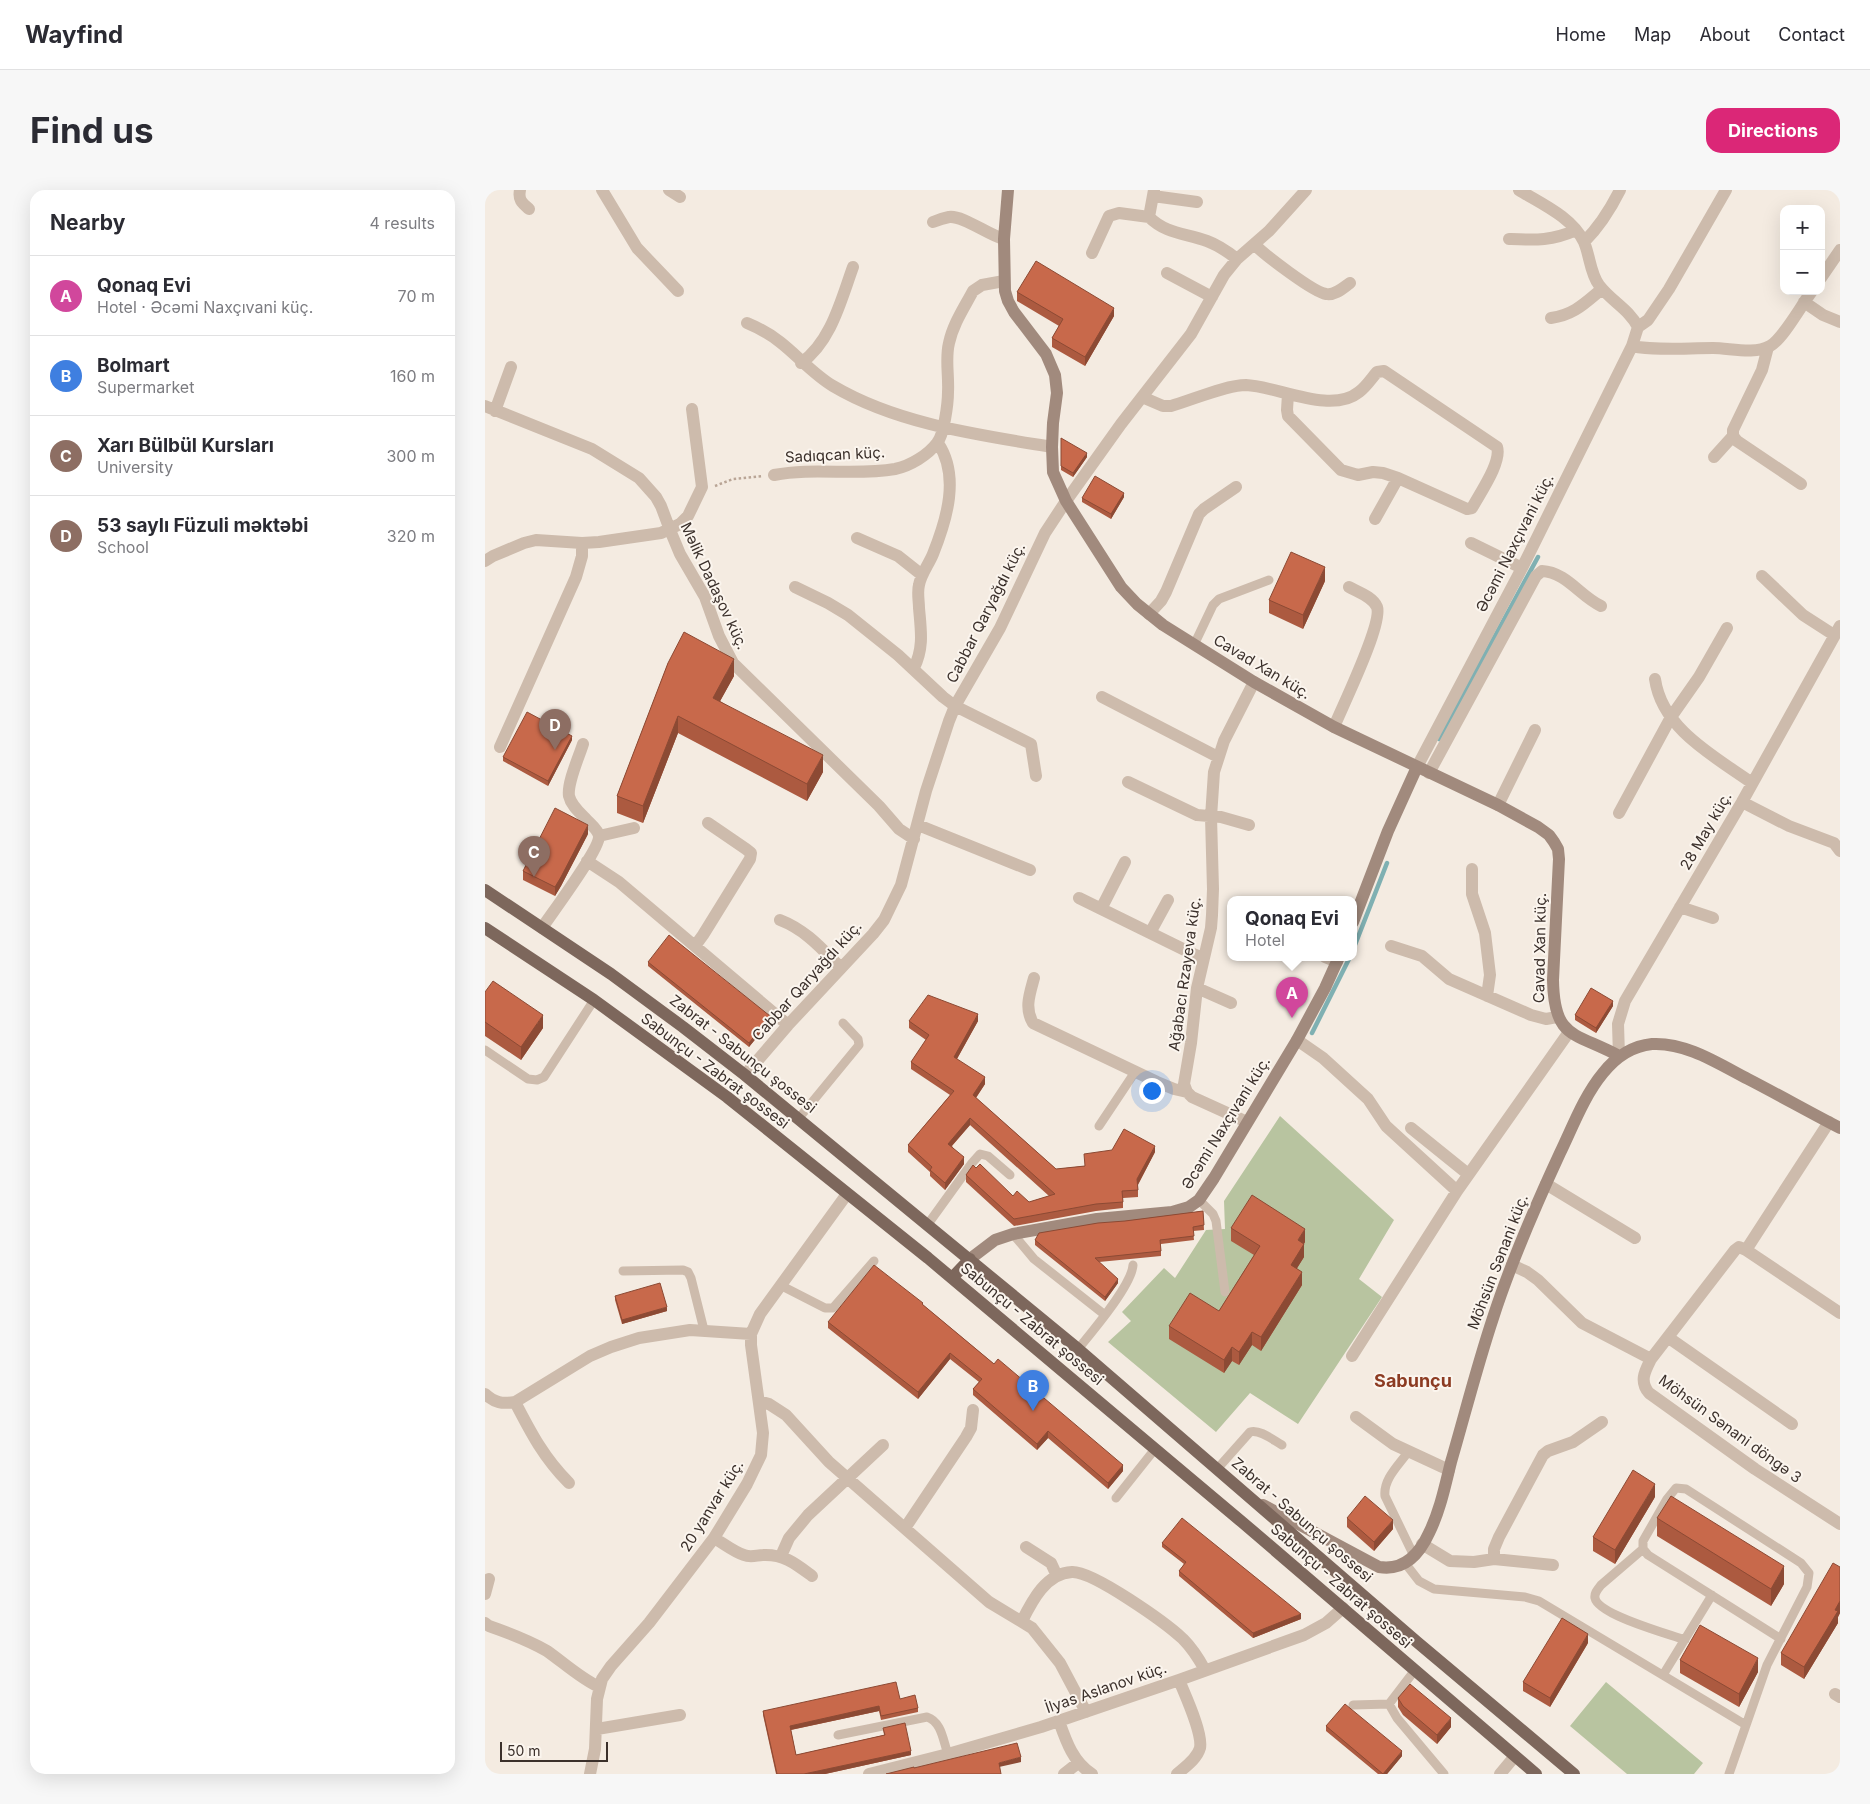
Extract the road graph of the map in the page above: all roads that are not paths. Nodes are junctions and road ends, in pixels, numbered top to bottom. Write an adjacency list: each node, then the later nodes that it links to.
1 (520, 190): 10 (street)
2 (602, 190): 27 (street)
3 (1008, 190): 14 (street, Cavad Xan küç.)
4 (1306, 190): 17 (street, Cabbar Qaryağdı küç.)
5 (1519, 190): 13 (street)
6 (1620, 190): 16 (street)
7 (1726, 190): 34 (street, Əcəmi Naxçıvani küç.)
8 (1153, 193): 9 (street); 11 (street)
9 (1197, 202)
10 (529, 209)
11 (1149, 217): 19 (street); 20 (street)
12 (933, 222): 14 (street)
13 (1576, 230): 15 (street); 16 (street)
14 (1004, 239): 24 (street, Cavad Xan küç.)
15 (1509, 239)
16 (1583, 242): 26 (street)
17 (1255, 245): 20 (street, Cabbar Qaryağdı küç.); 25 (street)
18 (1840, 251): 22 (street)
19 (1092, 253)
20 (1237, 259): 29 (street, Cabbar Qaryağdı küç.)
21 (853, 267): 37 (street)
22 (1825, 272)
23 (1167, 273): 29 (street)
24 (1004, 281): 43 (street); 46 (street, Cavad Xan küç.)
25 (1351, 283)
26 (1601, 289): 31 (street); 34 (street)
27 (678, 291)
28 (1809, 295): 30 (street)
29 (1212, 297): 40 (street, Cabbar Qaryağdı küç.)
30 (1804, 302): 32 (street); 36 (street)
31 (1551, 318)
32 (1840, 322)
33 (747, 323): 37 (street)
34 (1638, 328): 35 (street, Əcəmi Naxçıvani küç.)
35 (1632, 346): 36 (street); 59 (street, Əcəmi Naxçıvani küç.)
36 (1768, 347): 44 (street)
37 (801, 362): 43 (street)
38 (511, 367): 41 (street)
39 (1289, 394): 40 (street); 49 (street); 49 (street)
40 (1142, 397): 52 (street, Cabbar Qaryağdı küç.)
41 (490, 409): 54 (street, Məlik Dadaşov küç.)
42 (692, 410): 54 (street)
43 (943, 427): 45 (street); 46 (street)
44 (1733, 436): 47 (street); 50 (street)
45 (938, 443): 48 (street, Sadıqcan küç.); 60 (street)
46 (1052, 448): 52 (street, Cavad Xan küç.)
47 (1714, 457)
48 (774, 475)
49 (1398, 478): 53 (street)
50 (1801, 484)
51 (1236, 487): 66 (street)
52 (1066, 501): 66 (street, Cavad Xan küç.); 74 (street, Cabbar Qaryağdı küç.)
53 (1375, 519)
54 (670, 530): 57 (street); 95 (street, Məlik Dadaşov küç.)
55 (857, 538): 60 (street)
56 (1471, 543): 59 (street)
57 (582, 544): 58 (street); 79 (street)
58 (488, 555)
59 (1522, 568): 81 (street, Əcəmi Naxçıvani küç.)
60 (922, 575): 70 (street)
61 (1761, 576): 68 (street)
62 (1269, 580): 69 (lane)
63 (795, 586): 70 (street)
64 (1349, 587): 76 (street)
65 (1601, 606): 82 (street)
66 (1149, 614): 69 (street, Cavad Xan küç.)
67 (1727, 628): 75 (street)
68 (1837, 630): 85 (street, 28 May küç.)
69 (1194, 645): 72 (street, Cavad Xan küç.)
70 (914, 668): 74 (street)
71 (1655, 679): 75 (street)
72 (1254, 682): 76 (street, Cavad Xan küç.); 80 (street, Ağabacı Rzayeva küç.)
73 (1101, 696): 80 (street)
74 (955, 706): 83 (street); 91 (street, Cabbar Qaryağdı küç.)
75 (1671, 717): 85 (street); 88 (street)
76 (1334, 727): 81 (street, Cavad Xan küç.)
77 (1535, 730): 87 (street)
78 (583, 744): 94 (street)
79 (500, 747)
80 (1218, 757): 89 (street, Ağabacı Rzayeva küç.)
81 (1417, 767): 82 (street, Cavad Xan küç.); 106 (street, Əcəmi Naxçıvani küç.)
82 (1429, 773): 87 (street, Cavad Xan küç.)
83 (1035, 776)
84 (1129, 782): 89 (street)
85 (1752, 783): 86 (street, 28 May küç.)
86 (1742, 802): 96 (street); 104 (street, 28 May küç.)
87 (1498, 805): 122 (street, Cavad Xan küç.)
88 (1619, 813)
89 (1211, 817): 92 (street); 114 (street, Ağabacı Rzayeva küç.)
90 (708, 823): 112 (street)
91 (918, 825): 95 (street, Cabbar Qaryağdı küç.); 100 (street)
92 (1249, 825)
93 (634, 828): 94 (street)
94 (599, 836): 97 (street)
95 (914, 839): 116 (street, Cabbar Qaryağdı küç.)
96 (1838, 844)
97 (587, 861): 110 (street); 112 (street)
98 (1125, 862): 105 (street)
99 (1472, 869): 119 (street)
100 (1030, 870)
101 (485, 890): 110 (main road, Zabrat - Sabunçu şossesi)
102 (1079, 898): 105 (street)
103 (1168, 900): 111 (street)
104 (1680, 907): 107 (street); 128 (street, 28 May küç.)
105 (1101, 909): 111 (street)
106 (1357, 912)
107 (1713, 918)
108 (780, 920): 116 (street)
109 (485, 928): 120 (main road, Sabunçu - Zabrat şossesi)
110 (542, 928): 130 (main road, Zabrat - Sabunçu şossesi)
111 (1150, 933): 114 (street)
112 (695, 946): 124 (street)
113 (1391, 946): 119 (street)
114 (1203, 958): 118 (street, Ağabacı Rzayeva küç.)
115 (1333, 961): 126 (street, Əcəmi Naxçıvani küç.)
116 (841, 968): 124 (street, Cabbar Qaryağdı küç.)
117 (1034, 978): 129 (street)
118 (1197, 988): 121 (street); 131 (street, Ağabacı Rzayeva küç.)
119 (1487, 996): 122 (street)
120 (594, 1000): 127 (lane); 141 (main road, Sabunçu - Zabrat şossesi)
121 (1231, 1003)
122 (1557, 1017): 125 (street, Cavad Xan küç.)
123 (843, 1023): 132 (lane)
124 (788, 1025): 130 (street, Cabbar Qaryağdı küç.)
125 (1569, 1032): 128 (street, Cavad Xan küç.); 137 (street)
126 (1297, 1040): 133 (street, Əcəmi Naxçıvani küç.); 140 (street)
127 (485, 1050)
128 (1619, 1056): 134 (street, Möhsün Sənani küç.); 139 (street, Möhsün Sənani küç.)
129 (1135, 1072): 131 (street); 135 (lane)
130 (745, 1075): 132 (main road, Zabrat - Sabunçu şossesi)
131 (1187, 1092): 133 (street)
132 (799, 1118): 143 (main road, Zabrat - Sabunçu şossesi)
133 (1247, 1122): 142 (street, Əcəmi Naxçıvani küç.)
134 (1835, 1125): 146 (street)
135 (1099, 1126)
136 (1411, 1128): 137 (street)
137 (1468, 1174): 140 (street)
138 (1010, 1175): 143 (lane)
139 (1546, 1184): 145 (street); 150 (street, Möhsün Sənani küç.)
140 (1457, 1191): 161 (street)
141 (847, 1194): 152 (main road, Sabunçu - Zabrat şossesi); 153 (street, 20 yanvar küç.)
142 (1199, 1200): 144 (street, Əcəmi Naxçıvani küç.); 154 (lane)
143 (928, 1224): 147 (main road, Zabrat - Sabunçu şossesi)
144 (1013, 1234): 147 (street, Əcəmi Naxçıvani küç.); 156 (lane)
145 (1635, 1238)
146 (1746, 1250): 155 (street); 159 (street)
147 (970, 1258): 152 (main road); 160 (main road, Zabrat - Sabunçu şossesi)
148 (874, 1261): 153 (lane)
149 (1133, 1265): 156 (lane)
150 (1512, 1265): 162 (street, Möhsün Sənani döngə 3); 175 (street, Möhsün Sənani küç.)
151 (623, 1271): 157 (lane)
152 (952, 1278): 172 (main road, Sabunçu - Zabrat şossesi)
153 (780, 1284): 158 (street, 20 yanvar küç.)
154 (1225, 1292)
155 (1840, 1313)
156 (1105, 1315): 160 (lane)
157 (704, 1330): 158 (street); 165 (street)
158 (751, 1334): 164 (street, 20 yanvar küç.)
159 (1669, 1338): 162 (street); 169 (street)
160 (1078, 1349): 174 (main road, Zabrat - Sabunçu şossesi)
161 (1352, 1356)
162 (1651, 1360): 180 (street, Möhsün Sənani döngə 3)
163 (485, 1394): 165 (street)
164 (759, 1401): 176 (street); 182 (street, 20 yanvar küç.)
165 (515, 1402): 177 (street)
166 (973, 1410): 181 (street)
167 (1356, 1417): 173 (street)
168 (1602, 1422): 188 (street)
169 (1793, 1424)
170 (883, 1445): 176 (street)
171 (1282, 1445): 174 (lane)
172 (1155, 1449): 178 (lane); 195 (main road, Sabunçu - Zabrat şossesi)
173 (1408, 1452): 175 (street); 187 (lane)
174 (1218, 1468): 179 (main road, Zabrat - Sabunçu şossesi)
175 (1449, 1470): 183 (street, Möhsün Sənani küç.)
176 (847, 1478): 181 (street); 186 (street)
177 (569, 1483)
178 (1116, 1498)
179 (1258, 1503): 187 (street); 224 (main road, Zabrat - Sabunçu şossesi)
180 (1840, 1524)
181 (905, 1528): 196 (street)
182 (714, 1538): 186 (street); 204 (street, 20 yanvar küç.)
183 (1422, 1544): 187 (street, Möhsün Sənani küç.); 188 (street)
184 (1025, 1547): 191 (street)
185 (1643, 1549): 194 (lane); 198 (lane); 199 (lane)
186 (781, 1556): 190 (street)
187 (1409, 1560): 202 (lane)
188 (1494, 1560): 189 (street)
189 (1553, 1565)
190 (812, 1576)
191 (1057, 1576): 196 (street); 200 (street)
192 (489, 1579): 193 (street)
193 (485, 1594)
194 (1712, 1596): 198 (lane); 199 (lane)
195 (1343, 1608): 200 (street, İlyas Aslanov küç.); 201 (main road, Sabunçu - Zabrat şossesi)
196 (1022, 1621): 207 (street)
197 (485, 1623): 204 (street)
198 (1781, 1639): 210 (lane)
199 (1685, 1640): 202 (lane)
200 (1205, 1670): 203 (street, İlyas Aslanov küç.)
201 (1415, 1670): 205 (lane); 214 (main road, Sabunçu - Zabrat şossesi)
202 (1663, 1676): 210 (lane)
203 (1179, 1680): 207 (street, İlyas Aslanov küç.); 220 (street)
204 (599, 1688): 211 (street, 20 yanvar küç.)
205 (1389, 1704): 206 (lane); 221 (lane)
206 (1353, 1705)
207 (1086, 1712): 209 (street, İlyas Aslanov küç.)
208 (680, 1715): 211 (street)
209 (1059, 1721): 213 (street, İlyas Aslanov küç.); 215 (street)
210 (1746, 1725): 225 (lane)
211 (597, 1729): 216 (street, 20 yanvar küç.)
212 (838, 1735): 213 (lane)
213 (948, 1754): 217 (street, İlyas Aslanov küç.)
214 (1515, 1756): 222 (street); 223 (main road, Sabunçu - Zabrat şossesi)
215 (1079, 1763): 218 (street); 219 (street)
216 (590, 1774)
217 (869, 1774)
218 (1064, 1774)
219 (1092, 1774)
220 (1177, 1774)
221 (1444, 1774)
222 (1500, 1774)
223 (1536, 1774)
224 (1573, 1774)
225 (1729, 1774)

